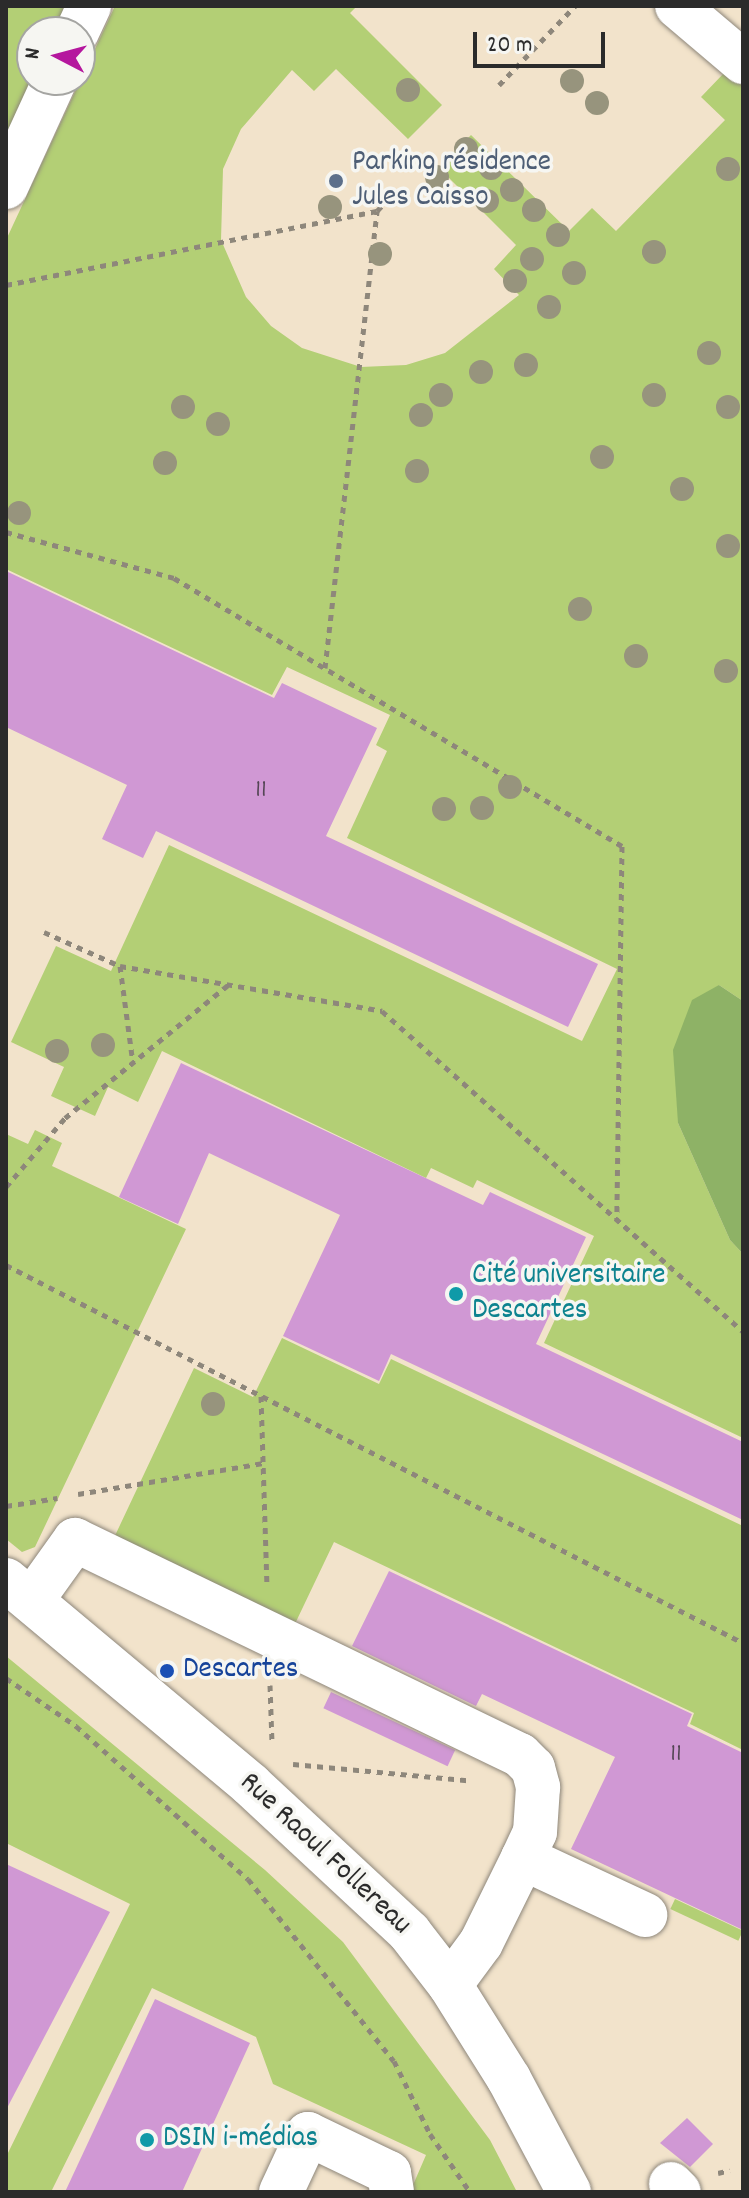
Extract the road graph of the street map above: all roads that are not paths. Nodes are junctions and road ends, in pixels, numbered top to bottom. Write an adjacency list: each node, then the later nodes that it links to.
1 (677, 6): 2 (street)
2 (743, 62)
3 (48, 96): 4 (street)
4 (6, 187)
5 (19, 1590): 6 (street); 8 (street, Rue Raoul Follereau)
6 (523, 1858): 7 (street); 8 (street)
7 (645, 1915)
8 (450, 1985): 11 (street, Rue Raoul Follereau)
9 (281, 2192): 10 (street)
10 (392, 2192)
11 (569, 2192)

